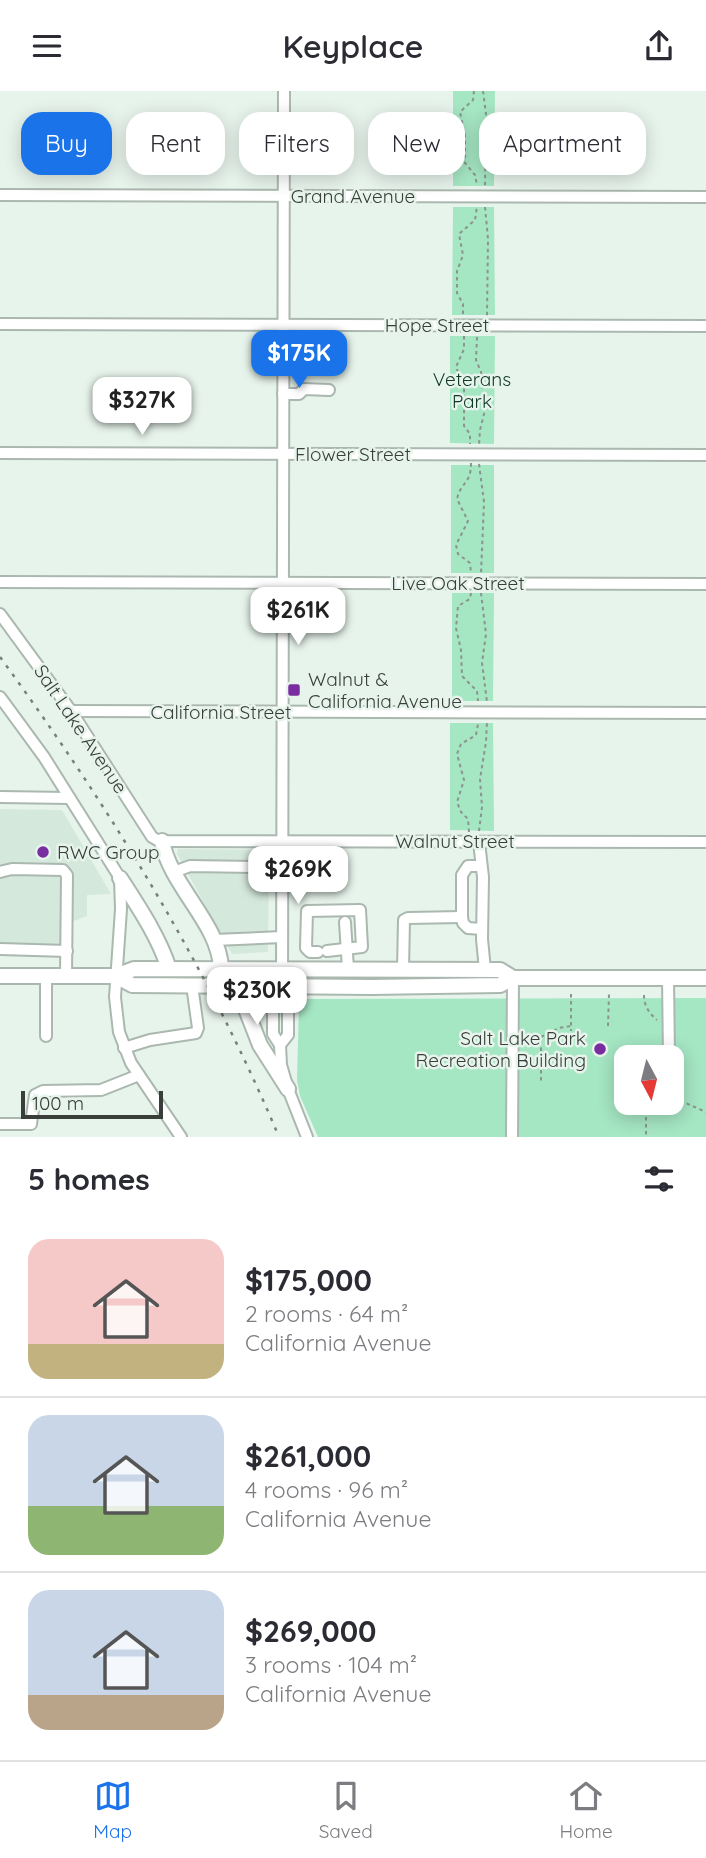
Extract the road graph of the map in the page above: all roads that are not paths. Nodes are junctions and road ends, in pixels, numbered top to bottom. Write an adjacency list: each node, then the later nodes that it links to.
1 (284, 91): 3 (street)
2 (0, 195): 3 (street, Grand Avenue)
3 (284, 196): 4 (street, Grand Avenue); 6 (street)
4 (706, 197)
5 (0, 324): 6 (street, Hope Street)
6 (283, 324): 7 (street, Hope Street); 8 (street)
7 (706, 326)
8 (283, 381): 9 (street); 11 (street)
9 (304, 389): 10 (street); 11 (street)
10 (330, 390)
11 (283, 394): 13 (street)
12 (0, 453): 13 (street, Flower Street)
13 (283, 454): 14 (street, Flower Street); 16 (street)
14 (706, 455)
15 (0, 582): 16 (street, Live Oak Street)
16 (283, 582): 17 (street, Live Oak Street); 21 (street)
17 (706, 584)
18 (0, 614): 20 (street, Salt Lake Avenue)
19 (0, 697): 24 (street)
20 (71, 711): 21 (street, California Street); 25 (street, Salt Lake Avenue)
21 (282, 712): 22 (street, California Street); 26 (street)
22 (706, 713)
23 (0, 797): 24 (street)
24 (69, 798): 33 (street)
25 (162, 841): 26 (street, Walnut Street); 30 (main road)
26 (282, 841): 27 (street, Walnut Street); 32 (street)
27 (479, 842): 28 (street, Walnut Street); 29 (street)
28 (706, 842)
29 (480, 866): 34 (street); 36 (street)
30 (174, 871): 32 (street); 38 (main road)
31 (0, 872): 41 (street)
32 (282, 876): 37 (street)
33 (120, 878): 45 (main road); 51 (street)
34 (462, 917): 36 (street); 42 (street)
35 (345, 922): 40 (street)
36 (482, 929): 47 (street)
37 (282, 937): 38 (street); 44 (street)
38 (214, 940): 43 (main road)
39 (0, 949): 41 (street)
40 (347, 950): 40 (street); 46 (street)
41 (67, 951): 50 (street)
42 (402, 962): 46 (main road); 47 (main road)
43 (221, 968): 44 (main road); 45 (main road)
44 (282, 968): 46 (main road); 57 (street)
45 (169, 969): 51 (main road)
46 (348, 969)
47 (485, 970): 52 (main road)
48 (0, 976): 49 (main road)
49 (46, 976): 50 (main road); 58 (street)
50 (66, 976): 51 (main road)
51 (116, 976): 55 (main road); 60 (street)
52 (513, 978): 53 (main road); 57 (main road); 63 (street)
53 (668, 978): 54 (main road); 59 (street)
54 (706, 978)
55 (192, 985): 56 (main road); 60 (street)
56 (237, 986): 57 (main road); 62 (main road)
57 (282, 986): 62 (street)
58 (46, 1035)
59 (668, 1045)
60 (124, 1048): 61 (street)
61 (139, 1075): 66 (street); 68 (street)
62 (288, 1089): 69 (street)
63 (513, 1108): 64 (street); 70 (street)
64 (525, 1108)
65 (0, 1124): 66 (street)
66 (31, 1124): 67 (street)
67 (31, 1137)
68 (181, 1137)
69 (307, 1137)
70 (512, 1137)

